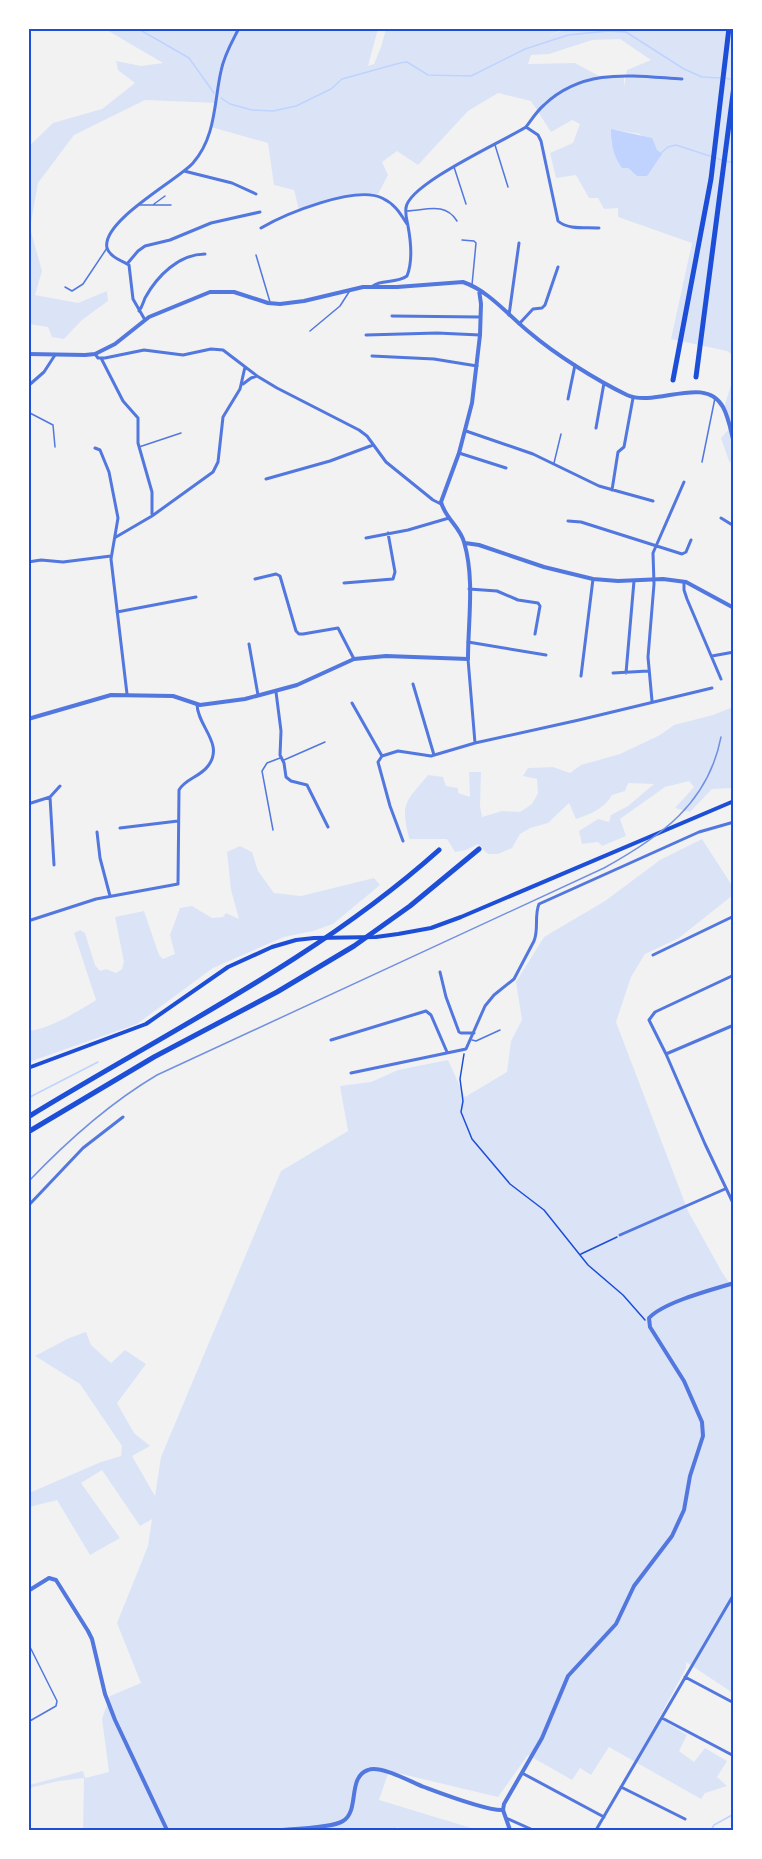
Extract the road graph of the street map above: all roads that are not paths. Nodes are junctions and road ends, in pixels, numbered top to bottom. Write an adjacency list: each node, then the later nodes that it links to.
1 (239, 28): 8 (street)
2 (729, 28): 56 (highway)
3 (682, 79): 5 (street)
4 (734, 86): 55 (highway)
5 (526, 126): 6 (street); 21 (street)
6 (495, 144): 7 (street); 9 (lane)
7 (454, 166): 13 (lane); 16 (street)
8 (184, 171): 10 (street); 14 (street)
9 (508, 187)
10 (256, 194)
11 (165, 196): 12 (lane)
12 (153, 204): 14 (lane); 15 (lane)
13 (466, 204)
14 (139, 205): 24 (street)
15 (171, 205)
16 (406, 211): 18 (lane); 19 (street)
17 (260, 212): 27 (street)
18 (457, 221)
19 (408, 226): 20 (street); 29 (street)
20 (261, 228)
21 (599, 228)
22 (462, 240): 30 (lane)
23 (519, 243): 38 (street)
24 (107, 248): 27 (street); 31 (lane)
25 (205, 254): 37 (street)
26 (256, 255): 35 (lane)
27 (127, 264): 37 (street)
28 (558, 267): 42 (street)
29 (372, 286): 30 (street); 32 (street)
30 (472, 286): 33 (street)
31 (65, 287)
32 (350, 288): 35 (street); 43 (lane)
33 (479, 290): 34 (street); 36 (street)
34 (491, 299): 36 (street); 38 (street)
35 (270, 303): 41 (street)
36 (481, 304): 40 (street)
37 (139, 311): 41 (street)
38 (509, 315): 42 (street)
39 (392, 316): 40 (street)
40 (480, 317): 45 (street)
41 (145, 320): 47 (street)
42 (519, 324): 51 (street)
43 (310, 331)
44 (366, 335): 45 (street)
45 (480, 335): 52 (street)
46 (28, 354): 48 (street)
47 (95, 354): 48 (street); 50 (street)
48 (55, 355): 59 (street)
49 (372, 356): 52 (street)
50 (101, 358): 53 (street); 72 (street)
51 (574, 364): 57 (street); 62 (street)
52 (477, 366): 65 (street)
53 (245, 367): 54 (street); 58 (street)
54 (257, 376): 58 (street); 69 (street)
55 (696, 377)
56 (673, 380)
57 (604, 381): 61 (street); 64 (street)
58 (242, 385): 82 (street)
59 (28, 386)
60 (715, 397): 61 (street); 68 (street); 74 (lane)
61 (633, 398): 79 (street)
62 (568, 399)
63 (28, 412): 70 (lane)
64 (596, 428)
65 (466, 431): 73 (street); 75 (street)
66 (181, 433): 72 (lane)
67 (561, 434): 75 (lane)
68 (734, 443)
69 (373, 445): 77 (street); 81 (street)
70 (56, 447)
71 (95, 447): 88 (street)
72 (139, 447): 82 (street)
73 (459, 453): 76 (street); 81 (street)
74 (702, 462)
75 (554, 464): 79 (street)
76 (506, 468)
77 (266, 479)
78 (684, 482): 92 (street)
79 (612, 490): 80 (street)
80 (654, 501)
81 (441, 504): 83 (street)
82 (152, 516): 88 (street)
83 (449, 518): 87 (street); 91 (street)
84 (721, 518): 86 (street)
85 (567, 521): 92 (street)
86 (734, 526)
87 (388, 533): 89 (street); 100 (street)
88 (116, 537): 93 (street)
89 (366, 538)
90 (691, 540): 92 (street)
91 (465, 543): 96 (street); 101 (street)
92 (655, 547): 97 (street)
93 (111, 556): 94 (street); 104 (street)
94 (28, 562)
95 (255, 579): 111 (street)
96 (593, 579): 98 (street); 116 (street)
97 (653, 579): 98 (street); 99 (street); 113 (street)
98 (634, 581): 114 (street)
99 (684, 582): 103 (street); 110 (street)
100 (344, 583)
101 (470, 589): 105 (street); 106 (street)
102 (196, 597): 104 (street)
103 (734, 608)
104 (117, 612): 121 (street)
105 (536, 634)
106 (468, 642): 109 (street); 112 (street)
107 (249, 644): 122 (street)
108 (734, 652): 110 (street)
109 (546, 655)
110 (711, 657): 117 (street)
111 (354, 659): 112 (street); 120 (street)
112 (468, 659): 128 (street)
113 (648, 671): 114 (street); 123 (street)
114 (626, 673): 115 (street)
115 (613, 674)
116 (581, 676)
117 (721, 679)
118 (414, 684): 129 (street)
119 (712, 688): 123 (street)
120 (276, 692): 122 (street); 131 (street)
121 (127, 694): 125 (street); 126 (street)
122 (258, 696): 125 (street)
123 (652, 701): 128 (street)
124 (352, 703): 130 (street)
125 (197, 704): 136 (street)
126 (28, 719)
127 (325, 742): 131 (lane)
128 (475, 743): 129 (street)
129 (434, 755): 130 (street)
130 (382, 756): 143 (street)
131 (282, 759): 138 (street); 140 (lane)
132 (60, 786): 133 (street)
133 (50, 797): 135 (street); 146 (street)
134 (734, 801): 160 (main road)
135 (28, 804)
136 (178, 821): 139 (street); 147 (street)
137 (734, 822): 141 (street); 155 (street)
138 (327, 827)
139 (120, 828)
140 (273, 830)
141 (734, 831)
142 (97, 832): 147 (street)
143 (403, 841)
144 (479, 849): 164 (highway)
145 (440, 850): 162 (highway)
146 (54, 865)
147 (110, 896): 149 (street)
148 (734, 916): 150 (street)
149 (28, 921)
150 (653, 955)
151 (440, 972): 155 (street)
152 (734, 975): 159 (street)
153 (734, 1025): 159 (street)
154 (500, 1030): 157 (lane)
155 (474, 1033): 157 (street)
156 (331, 1040): 158 (street)
157 (471, 1040): 158 (street)
158 (447, 1052): 161 (street)
159 (666, 1054): 165 (street)
160 (28, 1068)
161 (351, 1073)
162 (28, 1117)
163 (123, 1117): 167 (street)
164 (28, 1132)
165 (725, 1189): 166 (street); 168 (street)
166 (734, 1205)
167 (28, 1206)
168 (620, 1235)
169 (734, 1283): 178 (street)
170 (28, 1591): 184 (street)
171 (734, 1594): 173 (street)
172 (28, 1643): 176 (lane)
173 (684, 1677): 174 (street); 175 (street)
174 (734, 1703)
175 (663, 1718): 177 (street); 179 (street)
176 (28, 1722)
177 (734, 1756)
178 (522, 1773): 180 (street); 181 (street)
179 (621, 1787): 181 (street); 183 (street)
180 (503, 1810): 182 (street); 185 (street)
181 (604, 1816): 188 (street)
182 (506, 1818): 186 (street); 187 (street)
183 (685, 1819)
184 (167, 1830)
185 (280, 1830)
186 (510, 1830)
187 (533, 1830)
188 (596, 1830)

